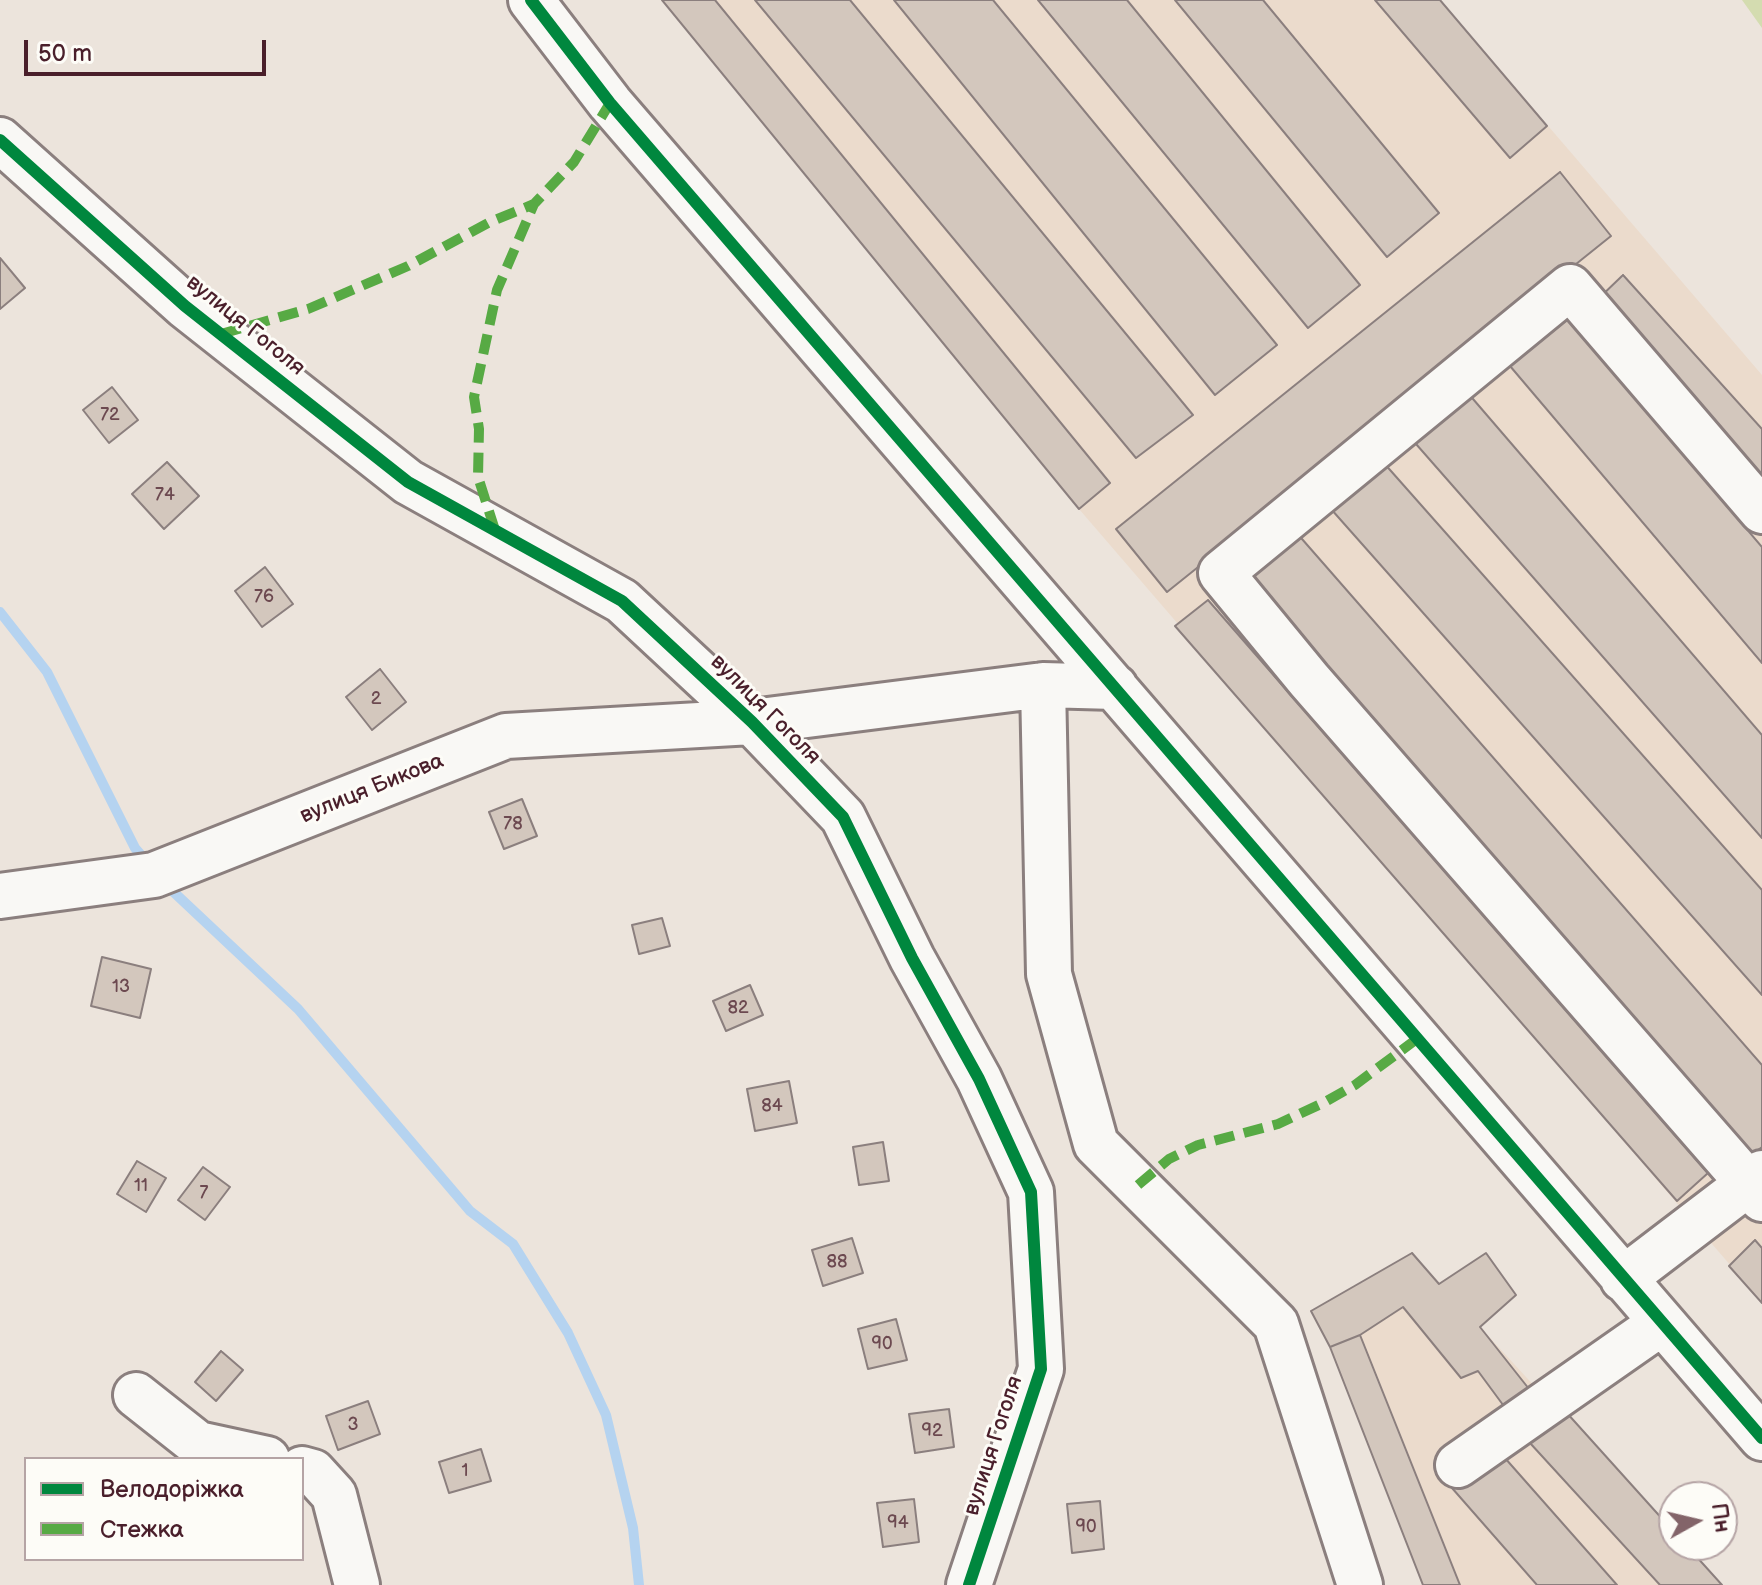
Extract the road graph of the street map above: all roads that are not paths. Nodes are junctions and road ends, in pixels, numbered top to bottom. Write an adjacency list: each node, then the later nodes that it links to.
1 (531, 0): 5 (street)
2 (0, 140): 6 (street, вулиця Гоголя)
3 (1762, 511): 8 (street)
4 (1043, 685): 5 (street, вулиця Бикова); 6 (street, вулиця Бикова); 18 (street)
5 (1115, 687): 9 (street)
6 (752, 722): 7 (street, вулиця Бикова); 17 (street, вулиця Гоголя)
7 (0, 896)
8 (1758, 1185): 9 (street)
9 (1623, 1279): 10 (street)
10 (1660, 1324): 12 (street); 14 (street)
11 (136, 1395): 13 (street)
12 (1762, 1438)
13 (258, 1457)
14 (1458, 1465)
15 (304, 1470): 16 (street)
16 (357, 1585)
17 (969, 1585)
18 (1360, 1585)

